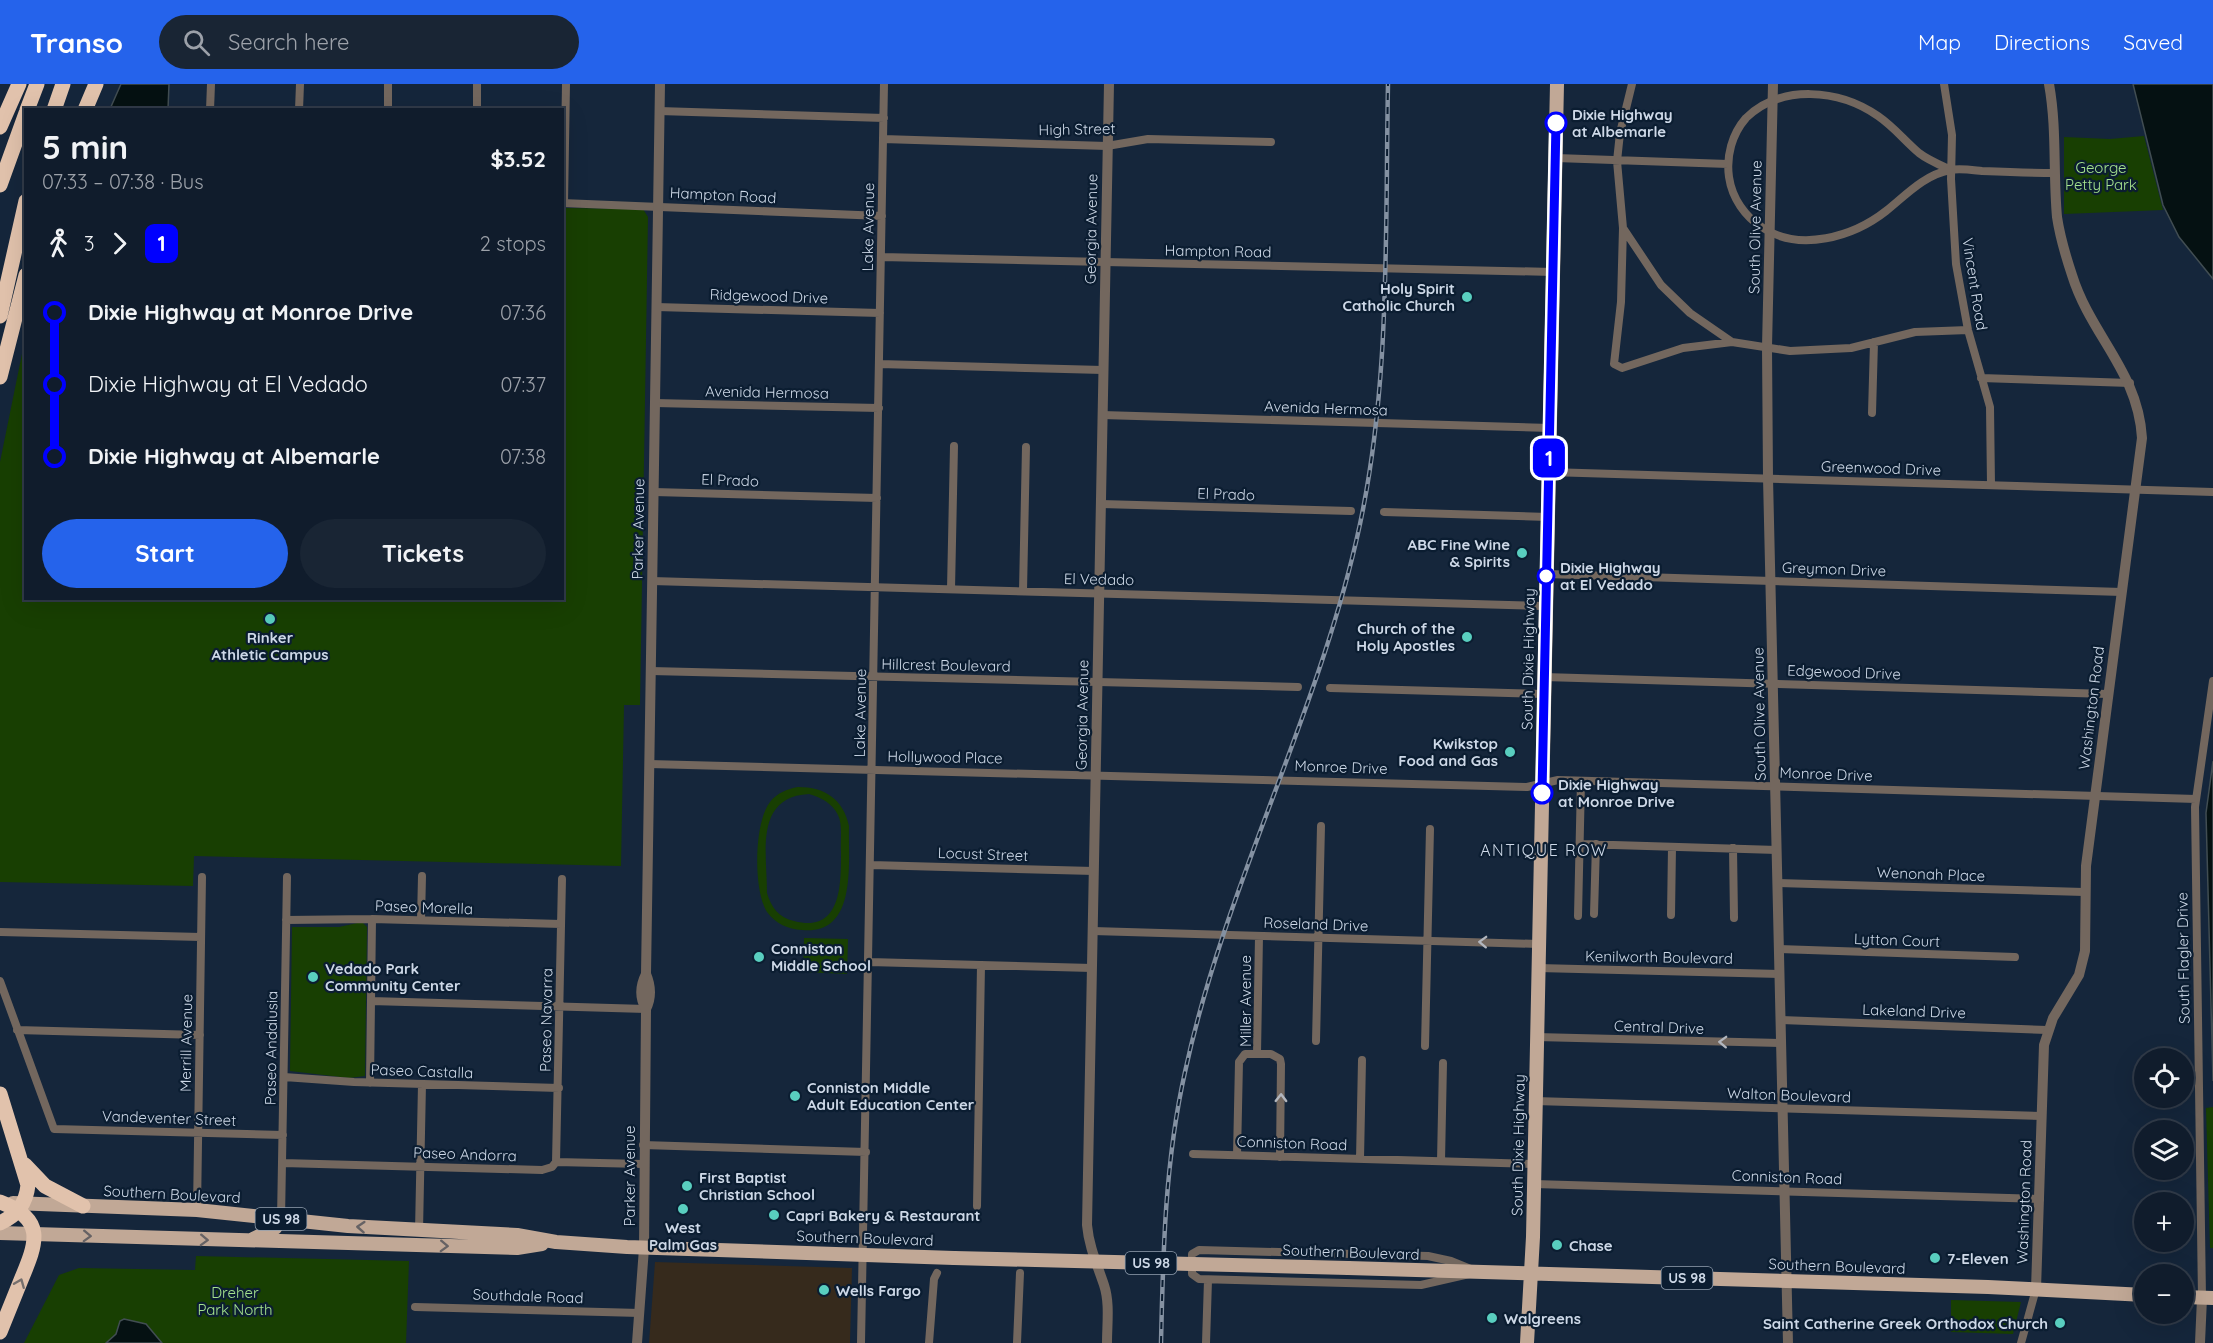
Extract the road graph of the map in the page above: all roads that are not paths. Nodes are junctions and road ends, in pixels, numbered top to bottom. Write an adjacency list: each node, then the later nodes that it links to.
1 (19, 84): 29 (highway)
2 (37, 84): 19 (highway)
3 (63, 84): 20 (highway)
4 (96, 84): 21 (highway)
5 (211, 84): 22 (street)
6 (300, 84): 23 (street)
7 (388, 84): 24 (street)
8 (477, 84): 25 (street)
9 (566, 84): 35 (street)
10 (660, 84): 26 (street, Parker Avenue)
11 (884, 84): 28 (street, Lake Avenue)
12 (1109, 84): 32 (street, Georgia Avenue)
13 (1557, 84): 33 (main road, South Dixie Highway)
14 (1773, 84): 18 (street, South Olive Avenue)
15 (1944, 84): 37 (street, Vincent Road)
16 (2049, 84): 38 (street, Washington Road)
17 (1630, 86): 34 (street)
18 (1773, 97): 36 (street); 37 (street); 45 (street, South Olive Avenue)
19 (27, 108)
20 (55, 108)
21 (86, 108)
22 (210, 108)
23 (299, 108)
24 (388, 108)
25 (477, 108)
26 (660, 111): 28 (street); 41 (street, Parker Avenue)
27 (24, 117): 39 (highway)
28 (884, 118): 30 (street, Lake Avenue)
29 (0, 128)
30 (883, 139): 32 (street, High Street); 43 (street, Lake Avenue)
31 (1270, 142): 32 (street, High Street)
32 (1107, 146): 47 (street, Georgia Avenue)
33 (1556, 158): 34 (street); 48 (main road, South Dixie Highway)
34 (1617, 161): 36 (street); 44 (street)
35 (564, 163)
36 (1728, 164): 45 (street)
37 (1951, 170): 38 (street); 45 (street); 53 (street, Vincent Road)
38 (2055, 173): 61 (street, Washington Road)
39 (0, 185)
40 (564, 203): 41 (street, Hampton Road)
41 (658, 206): 43 (street, Hampton Road); 50 (street, Parker Avenue)
42 (24, 210): 52 (highway)
43 (882, 216): 46 (street, Lake Avenue)
44 (1623, 228): 54 (street); 54 (street)
45 (1770, 232): 56 (street, South Olive Avenue)
46 (881, 257): 47 (street, Hampton Road); 51 (street, Lake Avenue)
47 (1105, 262): 48 (street, Hampton Road); 58 (street, Georgia Avenue)
48 (1553, 272): 66 (main road, South Dixie Highway)
49 (24, 283): 59 (highway)
50 (656, 307): 51 (street, Ridgewood Drive); 62 (street, Parker Avenue)
51 (880, 313): 57 (street, Lake Avenue)
52 (0, 316)
53 (1968, 330): 55 (street); 60 (street, Vincent Road)
54 (1732, 342): 56 (street)
55 (1874, 342): 56 (street); 64 (street)
56 (1767, 347): 70 (street, South Olive Avenue)
57 (879, 364): 58 (street); 63 (street, Lake Avenue)
58 (1103, 370): 65 (street, Georgia Avenue)
59 (0, 377)
60 (1982, 378): 61 (street); 71 (street, Vincent Road)
61 (2130, 383): 72 (street, Washington Road)
62 (655, 403): 63 (street, Avenida Hermosa); 73 (street, Parker Avenue)
63 (879, 408): 75 (street, Lake Avenue)
64 (1872, 413)
65 (1102, 415): 66 (street, Avenida Hermosa); 76 (street, Georgia Avenue)
66 (1550, 428): 69 (main road, South Dixie Highway)
67 (954, 446): 84 (street)
68 (1026, 447): 85 (street)
69 (1549, 472): 70 (street, Greenwood Drive); 79 (main road, South Dixie Highway)
70 (1768, 478): 71 (street, Greenwood Drive); 82 (street, South Olive Avenue)
71 (1991, 485): 72 (street, Greenwood Drive)
72 (2135, 490): 74 (street, Greenwood Drive); 87 (street, Washington Road)
73 (654, 492): 75 (street, El Prado); 81 (street, Parker Avenue)
74 (2213, 492)
75 (877, 498): 83 (street, Lake Avenue)
76 (1101, 504): 77 (street, El Prado); 86 (street, Georgia Avenue)
77 (1352, 512)
78 (1384, 512): 79 (street)
79 (1548, 517): 80 (main road, South Dixie Highway)
80 (1546, 574): 82 (street, Greymon Drive); 88 (main road, South Dixie Highway)
81 (652, 581): 83 (street, El Vedado); 89 (street, Parker Avenue)
82 (1771, 581): 87 (street, Greymon Drive); 94 (street, South Olive Avenue)
83 (876, 587): 84 (street, El Vedado); 90 (street, Lake Avenue)
84 (951, 589): 85 (street, El Vedado)
85 (1023, 591): 86 (street, El Vedado)
86 (1099, 592): 88 (street, El Vedado); 93 (street, Georgia Avenue)
87 (2122, 592): 98 (street, Washington Road)
88 (1545, 606): 91 (main road, South Dixie Highway)
89 (651, 671): 90 (street, Hillcrest Boulevard); 99 (street, Parker Avenue)
90 (874, 676): 93 (street, Hillcrest Boulevard); 100 (street, Lake Avenue)
91 (1544, 677): 94 (street, Edgewood Drive); 97 (main road, South Dixie Highway)
92 (2213, 681): 106 (street, South Flagler Drive)
93 (1097, 682): 95 (street, Hillcrest Boulevard); 101 (street, Georgia Avenue)
94 (1773, 683): 98 (street, Edgewood Drive); 104 (street, South Olive Avenue)
95 (1298, 687)
96 (1330, 688): 97 (street)
97 (1544, 694): 103 (main road, South Dixie Highway)
98 (2108, 694): 105 (street, Washington Road)
99 (649, 764): 100 (street, Hollywood Place); 147 (street, Parker Avenue)
100 (872, 769): 101 (street, Hollywood Place); 114 (street, Lake Avenue)
101 (1096, 774): 103 (street, Monroe Drive); 115 (street, Georgia Avenue)
102 (1581, 781): 103 (street, Monroe Drive); 104 (street, Monroe Drive); 109 (street)
103 (1542, 784): 136 (main road, South Dixie Highway)
104 (1775, 786): 105 (street, Monroe Drive); 113 (street, South Olive Avenue)
105 (2095, 796): 106 (street, Monroe Drive); 121 (street, Washington Road)
106 (2196, 799): 210 (street, South Flagler Drive)
107 (1321, 826): 134 (street)
108 (1430, 830): 135 (street)
109 (1581, 844): 110 (street); 124 (street)
110 (1596, 844): 111 (street); 122 (street)
111 (1672, 847): 112 (street); 123 (street)
112 (1733, 848): 113 (street); 125 (street)
113 (1777, 849): 120 (street, South Olive Avenue)
114 (871, 865): 115 (street, Locust Street); 139 (street, Lake Avenue)
115 (1094, 871): 130 (street, Georgia Avenue)
116 (422, 876): 128 (street)
117 (202, 877): 133 (street, Merrill Avenue)
118 (287, 877): 127 (street, Paseo Andalusia)
119 (561, 879): 129 (street, Paseo Navarra)
120 (1777, 883): 121 (street, Wenonah Place); 137 (street, South Olive Avenue)
121 (2084, 892): 150 (street, Washington Road)
122 (1594, 914)
123 (1671, 915)
124 (1578, 916)
125 (1734, 918)
126 (372, 919): 127 (street, Paseo Morella); 128 (street, Paseo Morella); 145 (street)
127 (286, 920): 159 (street, Paseo Andalusia)
128 (422, 920): 129 (street, Paseo Morella)
129 (561, 924): 146 (street, Paseo Navarra)
130 (1093, 931): 132 (street, Roseland Drive); 141 (street, Georgia Avenue)
131 (0, 932): 133 (street)
132 (1259, 936): 134 (street, Roseland Drive); 156 (street, Miller Avenue)
133 (201, 937): 151 (street, Merrill Avenue)
134 (1318, 937): 135 (street, Roseland Drive); 153 (street)
135 (1427, 940): 136 (street, Roseland Drive, one-way to 135); 155 (street)
136 (1538, 944): 142 (main road, South Dixie Highway)
137 (1779, 949): 138 (street, Lytton Court); 143 (street, South Olive Avenue)
138 (2015, 957)
139 (869, 962): 140 (street); 170 (street, Lake Avenue)
140 (981, 965): 141 (street); 187 (street)
141 (1092, 968): 218 (street, Georgia Avenue)
142 (1538, 968): 143 (street, Kenilworth Boulevard); 152 (main road, South Dixie Highway)
143 (1780, 974): 148 (street, South Olive Avenue)
144 (0, 981): 149 (street)
145 (371, 1001): 146 (street); 160 (street)
146 (560, 1006): 147 (street); 162 (street, Paseo Navarra)
147 (646, 1008): 169 (street, Parker Avenue)
148 (1781, 1020): 150 (street, Lakeland Drive); 154 (street, South Olive Avenue)
149 (17, 1030): 151 (street); 167 (street, Vandeventer Street)
150 (2047, 1030): 166 (street, Washington Road)
151 (200, 1035): 167 (street, Merrill Avenue)
152 (1536, 1037): 154 (street, Central Drive, one-way to 152); 164 (main road, South Dixie Highway)
153 (1316, 1041)
154 (1781, 1043): 165 (street, South Olive Avenue)
155 (1425, 1046)
156 (1257, 1054): 172 (street); 173 (street, Miller Avenue, one-way to 156)
157 (1362, 1060): 174 (street)
158 (1443, 1063): 175 (street)
159 (284, 1077): 160 (street, Paseo Castalla); 168 (street, Paseo Andalusia)
160 (370, 1083): 161 (street, Paseo Castalla)
161 (422, 1084): 162 (street, Paseo Castalla); 181 (street)
162 (559, 1088): 177 (street, Paseo Navarra)
163 (0, 1094): 176 (highway)
164 (1535, 1101): 165 (street, Walton Boulevard); 180 (main road, South Dixie Highway)
165 (1782, 1108): 166 (street, Walton Boulevard); 183 (street, South Olive Avenue)
166 (2042, 1116): 184 (street, Washington Road)
167 (198, 1133): 168 (street, Vandeventer Street); 189 (street, Merrill Avenue)
168 (284, 1135): 178 (street, Paseo Andalusia)
169 (644, 1145): 170 (street); 179 (street, Parker Avenue)
170 (866, 1152): 201 (street, Lake Avenue)
171 (1193, 1154): 172 (street, Conniston Road)
172 (1237, 1155): 173 (street, Conniston Road)
173 (1280, 1157): 174 (street, Conniston Road)
174 (1360, 1159): 175 (street, Conniston Road)
175 (1441, 1161): 180 (street, Conniston Road)
176 (22, 1162): 186 (highway); 188 (highway)
177 (556, 1162): 179 (street, Paseo Andorra); 181 (street, Paseo Andorra)
178 (283, 1163): 181 (street, Paseo Andorra); 190 (street, Paseo Andalusia)
179 (643, 1164): 200 (street, Parker Avenue)
180 (1534, 1164): 182 (main road, South Dixie Highway)
181 (421, 1167): 193 (street)
182 (1533, 1184): 183 (street, Conniston Road); 205 (main road, South Dixie Highway)
183 (1784, 1191): 184 (street, Conniston Road); 207 (street, South Olive Avenue)
184 (2040, 1199): 208 (street, Washington Road)
185 (0, 1202): 188 (highway)
186 (83, 1206): 188 (main road, Southern Boulevard / US 98); 189 (main road, Southern Boulevard / US 98)
187 (977, 1206)
188 (22, 1207): 191 (highway); 195 (highway)
189 (197, 1210): 190 (main road, Southern Boulevard / US 98)
190 (281, 1219): 192 (main road, Southern Boulevard / US 98); 196 (main road)
191 (0, 1223)
192 (322, 1224): 193 (main road, Southern Boulevard / US 98, one-way to 192); 197 (main road)
193 (419, 1231): 198 (main road, Southern Boulevard / US 98); 199 (main road)
194 (0, 1233): 195 (main road, Southern Boulevard / US 98)
195 (35, 1233): 196 (main road, Southern Boulevard / US 98, one-way to 196); 213 (highway, one-way to 195)
196 (245, 1241): 197 (main road, Southern Boulevard / US 98)
197 (281, 1241): 199 (main road, Southern Boulevard / US 98)
198 (556, 1242): 199 (main road, Southern Boulevard / US 98, one-way to 198); 200 (main road, Southern Boulevard / US 98)
199 (377, 1243)
200 (644, 1248): 201 (main road, Southern Boulevard / US 98); 212 (street, Parker Avenue)
201 (864, 1254): 202 (main road, Southern Boulevard / US 98, bridge); 215 (street, Lake Avenue)
202 (1478, 1272): 205 (main road, Southern Boulevard / US 98); 206 (street); 206 (street)
203 (937, 1273): 216 (street)
204 (1020, 1274): 217 (street)
205 (1531, 1274): 207 (main road, Southern Boulevard / US 98); 220 (main road, South Dixie Highway)
206 (1208, 1280): 219 (street)
207 (1787, 1281): 208 (main road, Southern Boulevard / US 98); 221 (street, South Olive Avenue)
208 (2036, 1289): 209 (main road, Southern Boulevard / US 98); 222 (street, Washington Road)
209 (2134, 1294)
210 (2207, 1298): 223 (street, South Flagler Drive)
211 (415, 1307): 212 (street, Southdale Road)
212 (640, 1313): 214 (street, Parker Avenue)
213 (0, 1332)
214 (637, 1343)
215 (861, 1343)
216 (929, 1343)
217 (1017, 1343)
218 (1107, 1343)
219 (1206, 1343)
220 (1527, 1343)
221 (1788, 1343)
222 (2021, 1343)
223 (2200, 1343)

